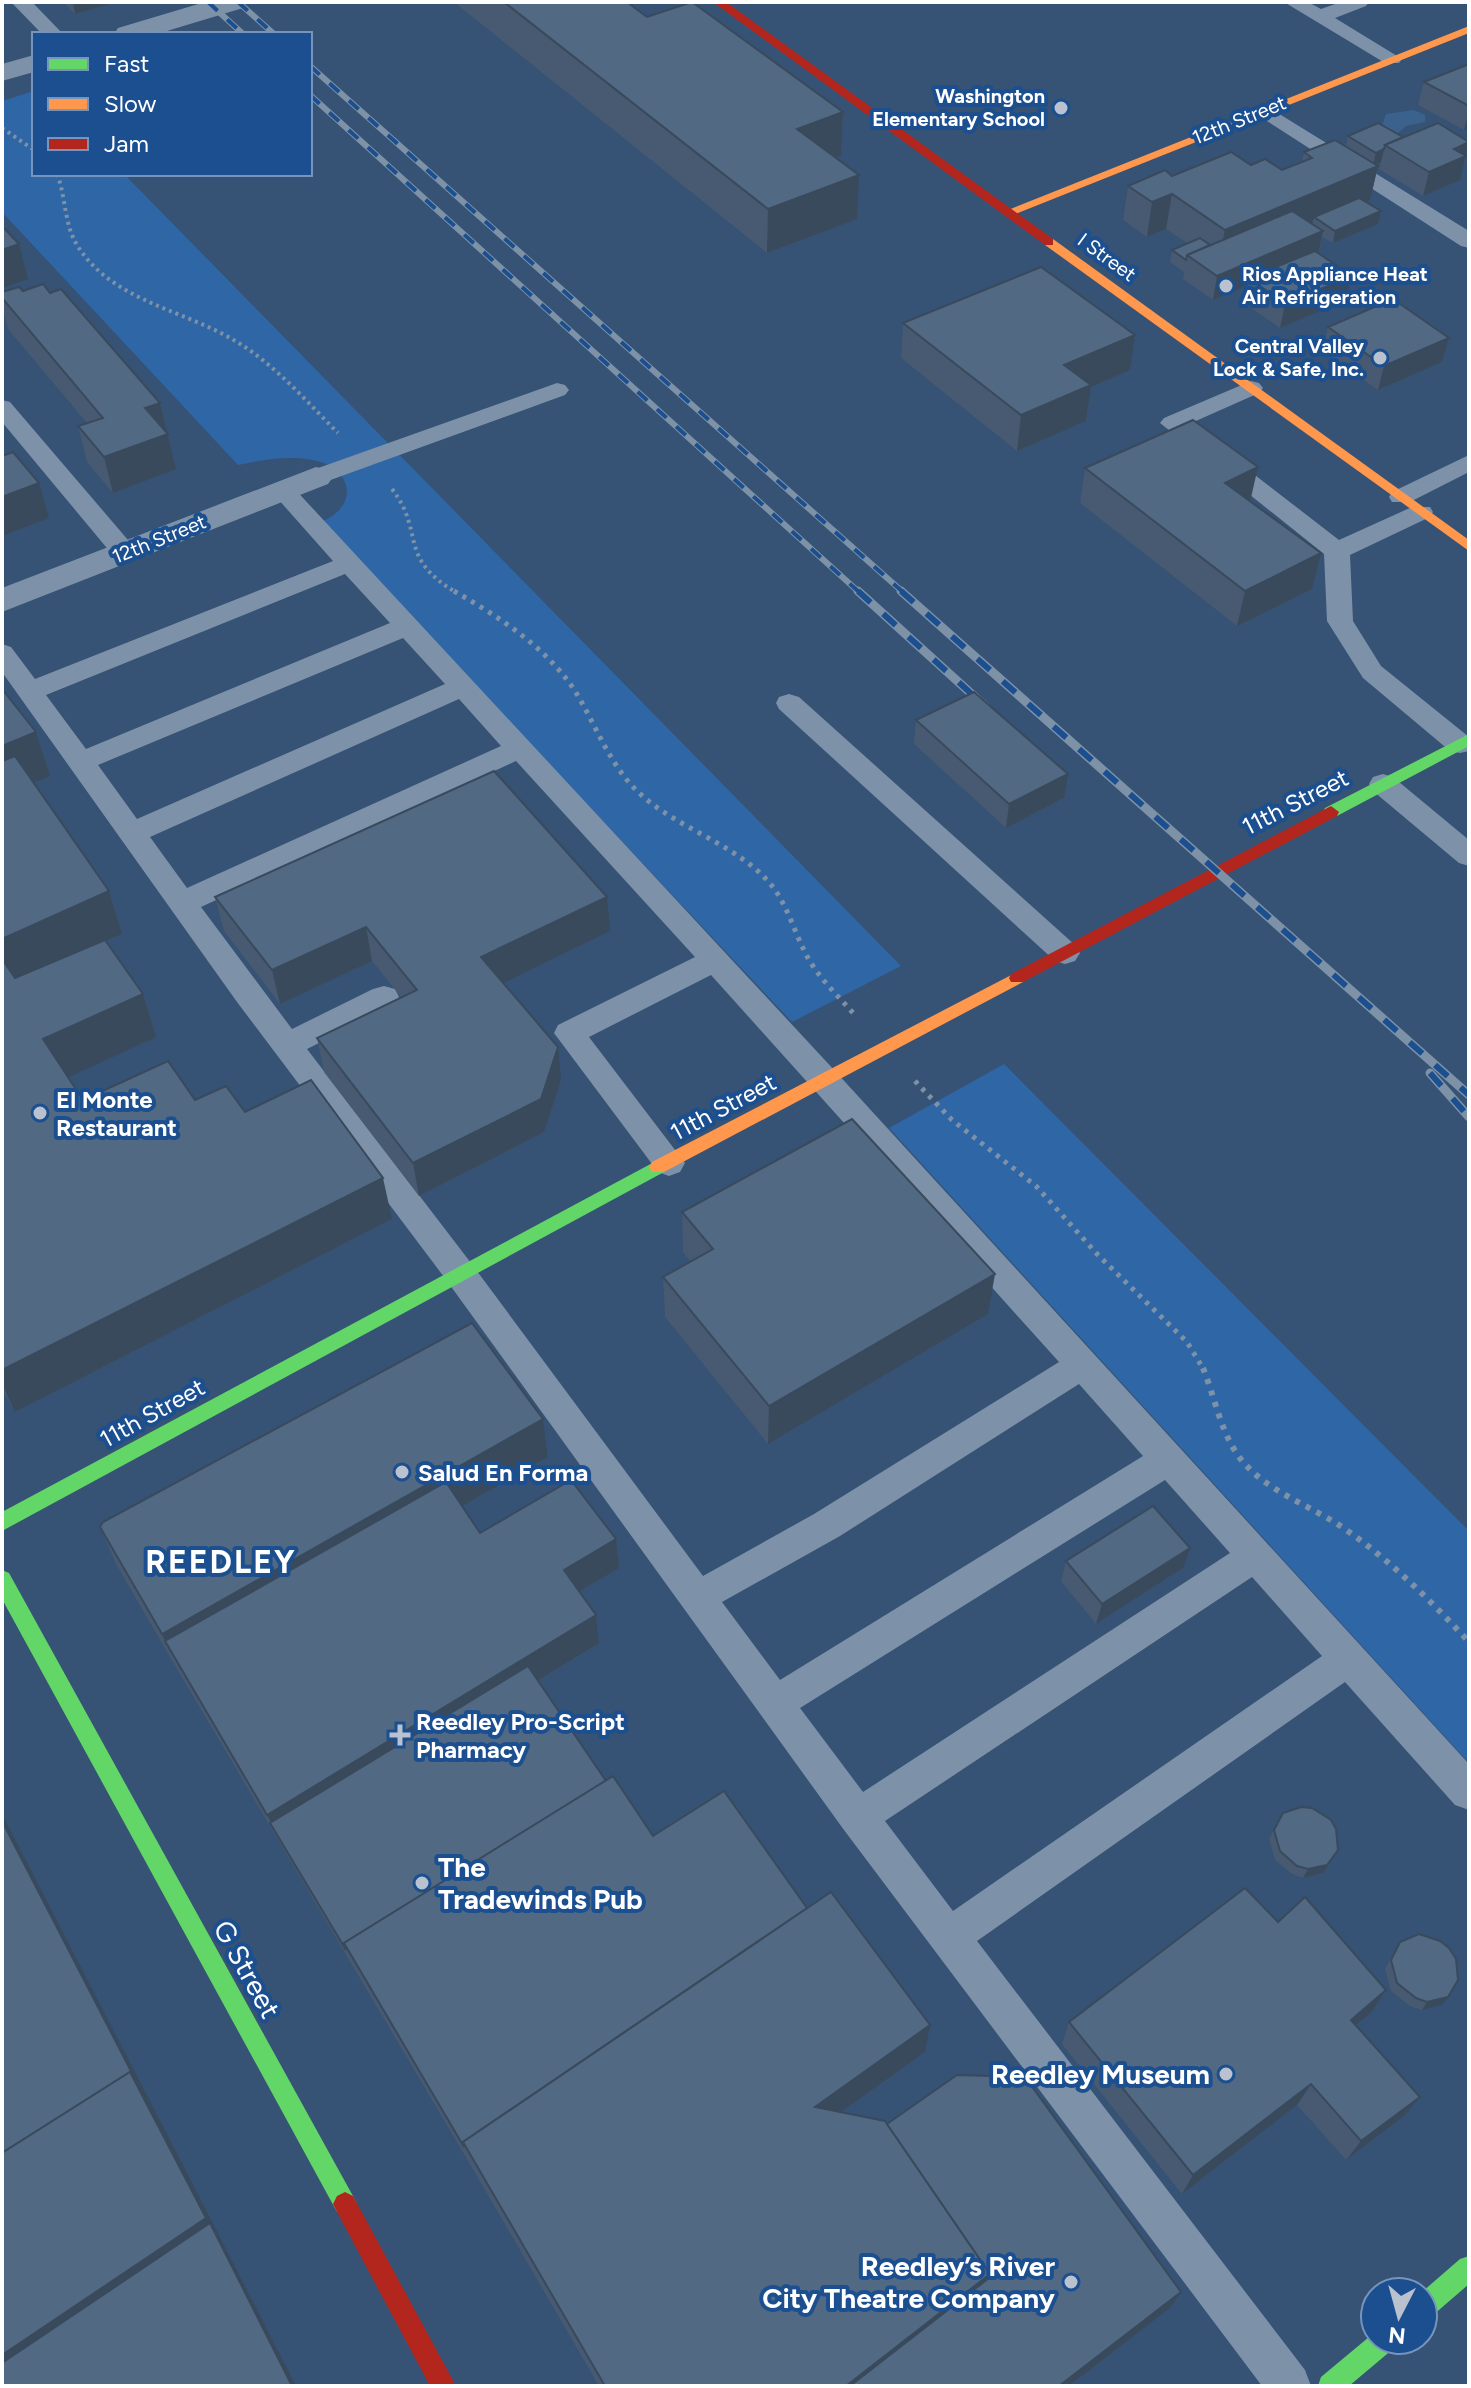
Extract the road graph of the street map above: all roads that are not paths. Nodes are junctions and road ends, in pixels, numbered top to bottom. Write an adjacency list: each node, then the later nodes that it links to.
1 (21, 2): 8 (lane)
2 (233, 2): 9 (street)
3 (719, 2): 14 (main road, I Street)
4 (1294, 2): 6 (lane)
5 (1359, 2): 6 (lane)
6 (1319, 17): 10 (lane)
7 (1469, 29): 10 (main road, 12th Street)
8 (51, 32)
9 (135, 32)
10 (1392, 59): 13 (main road, 12th Street)
11 (32, 64): 12 (street)
12 (2, 73)
13 (1263, 110): 14 (main road, 12th Street); 15 (lane)
14 (1009, 212): 16 (main road, I Street)
15 (1469, 241)
16 (1251, 388): 22 (main road, I Street); 24 (lane)
17 (557, 390): 20 (lane)
18 (2, 407): 25 (lane)
19 (1469, 462): 22 (lane)
20 (316, 477): 21 (street, 12th Street)
21 (282, 490): 25 (street, 12th Street); 26 (lane)
22 (1411, 504): 23 (main road, I Street); 24 (lane)
23 (1469, 547)
24 (1337, 551): 33 (lane)
25 (125, 553): 27 (street, 12th Street)
26 (348, 564): 28 (lane); 31 (lane)
27 (2, 601)
28 (407, 626): 30 (lane); 35 (lane)
29 (2, 653): 31 (lane)
30 (461, 687): 34 (lane); 37 (lane)
31 (31, 691): 35 (lane)
32 (789, 703): 40 (lane)
33 (1464, 741): 36 (main road, 11th Street)
34 (518, 749): 39 (lane); 41 (lane)
35 (82, 761): 37 (lane)
36 (1383, 784): 38 (lane); 40 (main road, 11th Street)
37 (134, 832): 39 (lane)
38 (1469, 856)
39 (182, 903): 43 (lane)
40 (1065, 953): 44 (main road, 11th Street)
41 (715, 960): 44 (lane); 45 (lane)
42 (384, 997): 43 (lane)
43 (287, 1045): 46 (lane)
44 (825, 1080): 45 (main road, 11th Street); 47 (lane)
45 (669, 1163): 46 (main road, 11th Street)
46 (459, 1272): 49 (main road, 11th Street); 52 (lane)
47 (1082, 1365): 48 (lane); 52 (lane)
48 (1167, 1460): 50 (lane); 54 (lane)
49 (2, 1522)
50 (1254, 1556): 53 (lane); 56 (lane)
51 (2, 1579): 61 (main road, G Street)
52 (697, 1598): 54 (lane)
53 (1348, 1659): 55 (lane); 57 (lane)
54 (775, 1703): 56 (lane)
55 (1469, 1792)
56 (858, 1817): 57 (lane)
57 (949, 1937): 62 (lane)
58 (1469, 2268): 59 (main road)
59 (1439, 2293)
60 (1365, 2356): 63 (main road)
61 (444, 2386)
62 (1289, 2386)
63 (1330, 2386)

